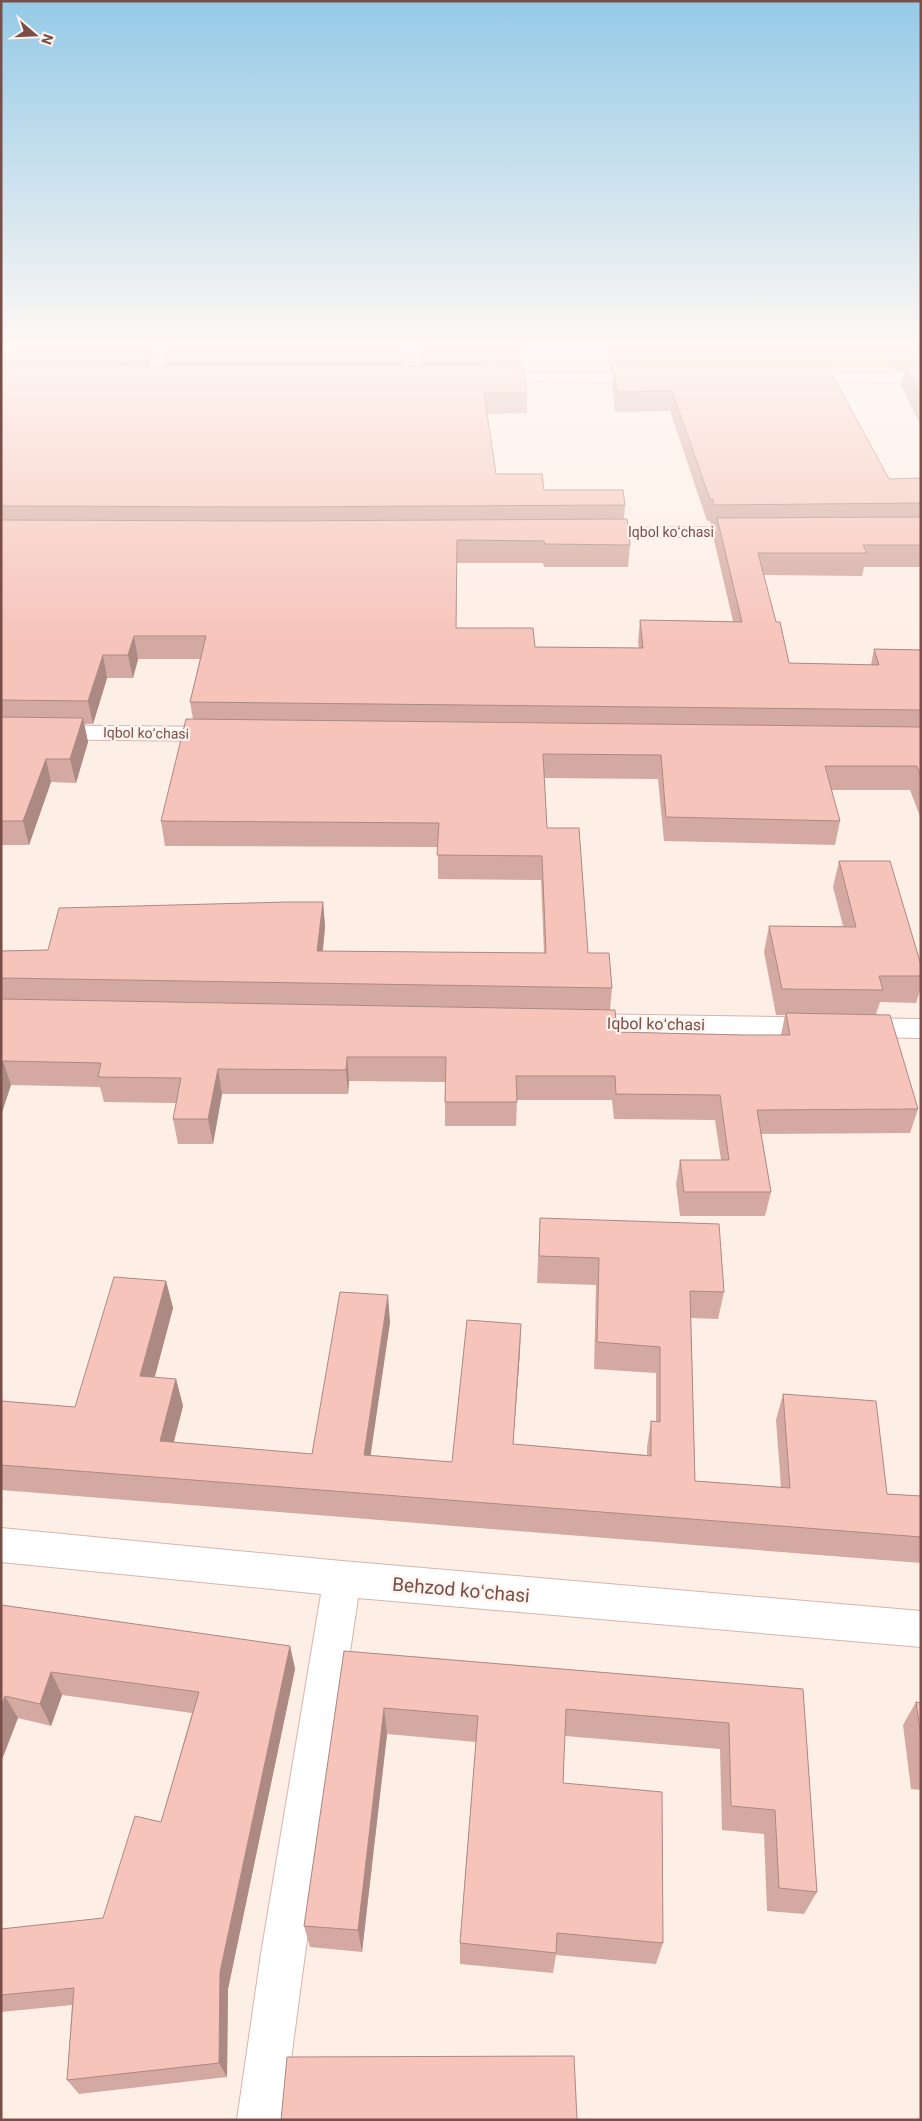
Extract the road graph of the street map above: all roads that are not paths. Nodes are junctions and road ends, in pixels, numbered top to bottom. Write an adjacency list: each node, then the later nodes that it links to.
1 (771, 531): 2 (street, Iqbol koʻchasi)
2 (571, 533)
3 (1, 732): 4 (street, Iqbol koʻchasi)
4 (241, 734)
5 (551, 1023): 6 (street, Iqbol koʻchasi)
6 (921, 1029)
7 (1, 1545): 8 (street, Behzod koʻchasi)
8 (342, 1579): 9 (street, Behzod koʻchasi); 10 (street)
9 (921, 1629)
10 (260, 2120)

